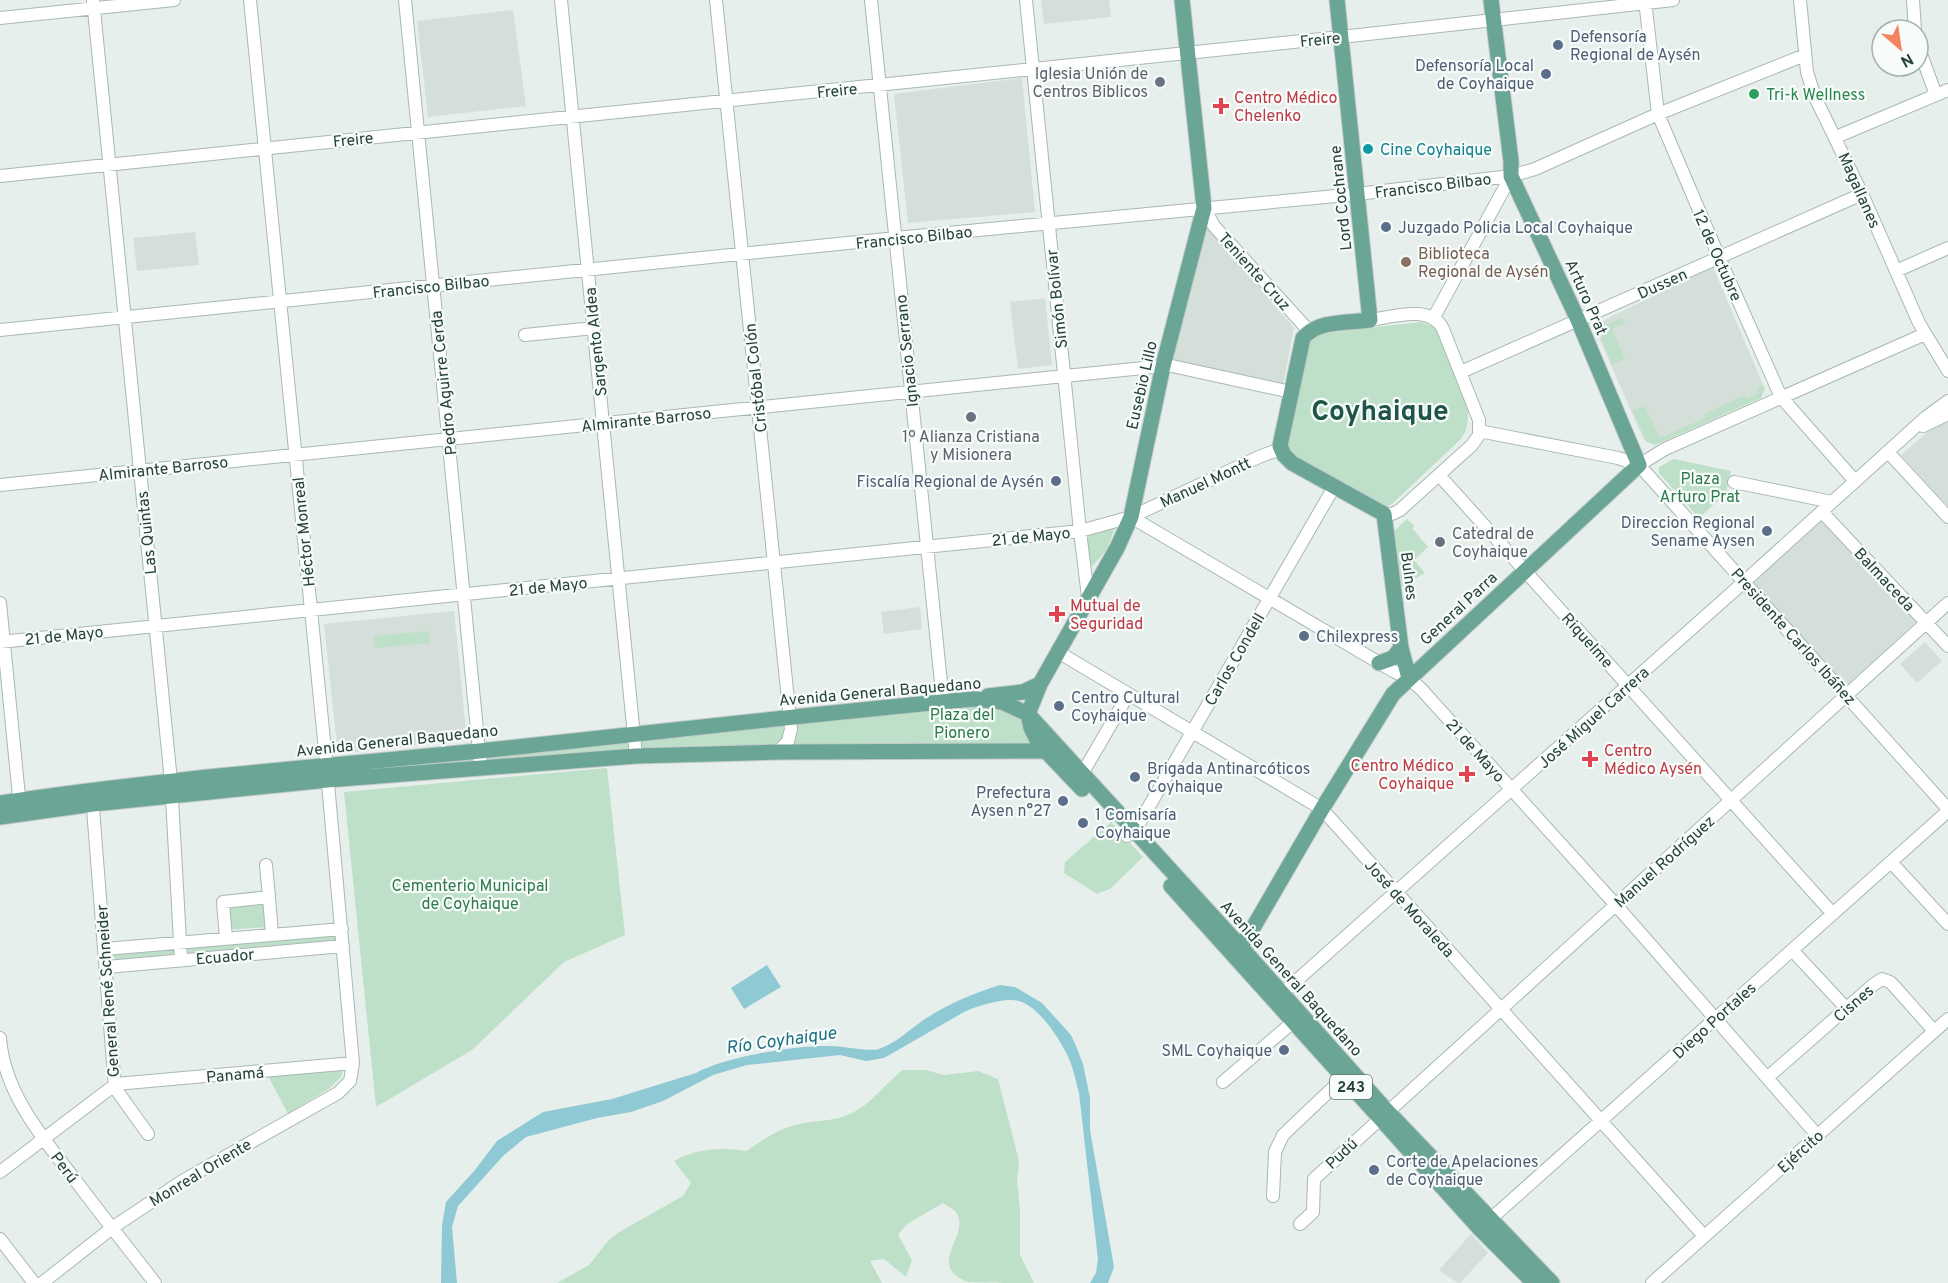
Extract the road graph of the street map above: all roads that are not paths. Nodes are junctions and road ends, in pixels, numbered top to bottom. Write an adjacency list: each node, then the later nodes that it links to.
1 (174, 0): 15 (street)
2 (250, 0): 32 (street, Héctor Monreal)
3 (405, 0): 30 (street, Pedro Aguirre Cerda)
4 (561, 0): 29 (street, Sargento Aldea)
5 (716, 0): 27 (street, Cristóbal Colón)
6 (871, 0): 24 (street, Ignacio Serrano)
7 (1026, 0): 22 (street, Simón Bolívar)
8 (1182, 0): 20 (main road, Eusebio Lillo)
9 (1337, 0): 19 (main road, Lord Cochrane)
10 (1491, 0): 18 (main road, Arturo Prat)
11 (1673, 0): 14 (street, Freire)
12 (1800, 0): 21 (street, Magallanes)
13 (1912, 0): 17 (street)
14 (1646, 1): 18 (street, Freire); 28 (street, 12 de Octubre)
15 (93, 4): 16 (street); 33 (street, Las Quintas)
16 (0, 18)
17 (1914, 18)
18 (1493, 20): 19 (street, Freire); 35 (main road, Arturo Prat)
19 (1341, 37): 20 (street, Freire); 36 (main road, Lord Cochrane)
20 (1188, 53): 22 (street, Freire); 38 (main road, Eusebio Lillo)
21 (1805, 54): 28 (street, Francisco Bilbao); 31 (street, Magallanes)
22 (1033, 69): 24 (street, Freire); 39 (street, Simón Bolívar)
23 (1930, 78): 26 (street)
24 (879, 86): 27 (street, Freire); 40 (street, Ignacio Serrano)
25 (1948, 90): 26 (street)
26 (1936, 95): 31 (street)
27 (726, 101): 29 (street, Freire); 42 (street, Cristóbal Colón)
28 (1658, 114): 35 (street, Francisco Bilbao); 43 (street, 12 de Octubre)
29 (572, 117): 30 (street, Freire); 44 (street, Sargento Aldea)
30 (418, 133): 32 (street, Freire); 46 (street, Pedro Aguirre Cerda)
31 (1836, 137): 37 (street, Magallanes)
32 (265, 148): 33 (street, Freire); 47 (street, Héctor Monreal)
33 (109, 164): 34 (street, Freire); 49 (street, Las Quintas)
34 (0, 176)
35 (1510, 176): 36 (street, Francisco Bilbao); 48 (street); 51 (main road, Arturo Prat)
36 (1357, 194): 38 (street, Francisco Bilbao); 50 (main road, Lord Cochrane)
37 (1862, 194): 43 (street, Dussen); 45 (street, Magallanes)
38 (1204, 208): 39 (street, Francisco Bilbao); 54 (street, Teniente Cruz); 57 (main road, Eusebio Lillo)
39 (1049, 224): 40 (street, Francisco Bilbao); 60 (street, Simón Bolívar)
40 (895, 239): 42 (street, Francisco Bilbao); 61 (street, Ignacio Serrano)
41 (1948, 248): 45 (street)
42 (743, 254): 44 (street, Francisco Bilbao); 65 (street, Cristóbal Colón)
43 (1719, 257): 51 (street, Dussen); 63 (street, 12 de Octubre)
44 (588, 270): 46 (street, Francisco Bilbao); 52 (street, Sargento Aldea)
45 (1896, 271): 55 (street, Magallanes)
46 (433, 286): 47 (street, Francisco Bilbao); 70 (street, Pedro Aguirre Cerda)
47 (280, 302): 49 (street, Francisco Bilbao); 73 (street, Héctor Monreal)
48 (1434, 317): 50 (street); 59 (street)
49 (125, 318): 53 (street, Francisco Bilbao); 75 (street, Las Quintas)
50 (1370, 320): 54 (main road)
51 (1578, 320): 59 (street, Dussen); 74 (main road, Arturo Prat)
52 (594, 328): 56 (street); 67 (street, Sargento Aldea)
53 (0, 330)
54 (1309, 331): 62 (main road)
55 (1925, 334): 58 (street, Magallanes); 63 (street, General Parra)
56 (525, 335)
57 (1163, 366): 60 (street, Almirante Barroso); 62 (street, Almirante Barroso); 84 (main road, Eusebio Lillo)
58 (1948, 371)
59 (1461, 372): 68 (street)
60 (1064, 376): 61 (street, Almirante Barroso); 86 (street, Simón Bolívar)
61 (911, 392): 65 (street, Almirante Barroso); 87 (street, Ignacio Serrano)
62 (1291, 392): 71 (main road)
63 (1781, 397): 74 (street, General Parra); 77 (street, 12 de Octubre)
64 (1948, 401): 69 (street, José Miguel Carrera)
65 (758, 407): 67 (street, Almirante Barroso); 88 (street, Cristóbal Colón)
66 (1948, 414): 69 (street, José Miguel Carrera)
67 (603, 423): 70 (street, Almirante Barroso); 90 (street, Sargento Aldea)
68 (1479, 431): 74 (street); 76 (street)
69 (1911, 431): 72 (street, José Miguel Carrera)
70 (448, 439): 73 (street, Almirante Barroso); 92 (street, Pedro Aguirre Cerda)
71 (1281, 449): 80 (main road); 84 (street, Manuel Montt)
72 (1888, 452): 77 (street, José Miguel Carrera); 85 (street)
73 (296, 454): 75 (street, Almirante Barroso); 97 (street, Héctor Monreal)
74 (1639, 465): 89 (main road, General Parra); 91 (street, Presidente Carlos Ibáñez)
75 (140, 470): 79 (street, Almirante Barroso); 99 (street, Las Quintas)
76 (1439, 475): 83 (street); 89 (street, Riquelme)
77 (1855, 481): 81 (street, José Miguel Carrera)
78 (1734, 482): 81 (street)
79 (0, 485)
80 (1334, 487): 83 (main road); 94 (street, Carlos Condell)
81 (1832, 502): 82 (street, José Miguel Carrera)
82 (1822, 512): 91 (street, José Miguel Carrera); 98 (street, Balmaceda)
83 (1384, 514): 102 (main road, Bulnes)
84 (1131, 517): 86 (street, 21 de Mayo); 93 (main road, Eusebio Lillo); 94 (street, 21 de Mayo)
85 (1948, 517)
86 (1080, 531): 87 (street, 21 de Mayo); 93 (street, Simón Bolívar)
87 (927, 547): 88 (street, 21 de Mayo); 111 (street, Ignacio Serrano)
88 (773, 563): 90 (street, 21 de Mayo); 113 (street, Cristóbal Colón)
89 (1525, 571): 105 (main road, General Parra); 107 (street, Riquelme)
90 (618, 579): 92 (street, 21 de Mayo); 115 (street, Sargento Aldea)
91 (1745, 581): 107 (street, José Miguel Carrera); 109 (street, Presidente Carlos Ibáñez)
92 (464, 595): 97 (street, 21 de Mayo); 116 (street, Pedro Aguirre Cerda)
93 (1088, 597): 103 (main road, Eusebio Lillo)
94 (1269, 598): 104 (street, 21 de Mayo); 114 (street, Carlos Condell)
95 (0, 603): 100 (street)
96 (1948, 603): 98 (street, Manuel Rodríguez)
97 (311, 610): 99 (street, 21 de Mayo); 121 (street, Héctor Monreal)
98 (1926, 623): 101 (street, Balmaceda); 109 (street, Manuel Rodríguez)
99 (155, 626): 100 (street, 21 de Mayo); 123 (street, Las Quintas)
100 (2, 642): 128 (street)
101 (1948, 646)
102 (1401, 648): 104 (main road); 105 (main road, Bulnes)
103 (1058, 652): 106 (main road, Eusebio Lillo); 108 (street, José de Moraleda)
104 (1379, 663): 105 (street, 21 de Mayo)
105 (1409, 678): 124 (street, 21 de Mayo); 129 (main road, General Parra)
106 (1040, 684): 110 (main road); 112 (main road, Eusebio Lillo)
107 (1629, 686): 124 (street, José Miguel Carrera); 126 (street, Riquelme)
108 (1128, 695): 114 (street, José de Moraleda); 122 (street)
109 (1847, 695): 126 (street, Manuel Rodríguez); 130 (street, Presidente Carlos Ibáñez)
110 (974, 699): 111 (main road, Avenida General Baquedano / 243); 112 (main road, Avenida General Baquedano / 243)
111 (943, 702): 113 (main road, Avenida General Baquedano / 243)
112 (1028, 714): 117 (main road); 122 (main road, Avenida General Baquedano / 243)
113 (789, 717): 115 (main road, Avenida General Baquedano / 243); 118 (street, Cristóbal Colón)
114 (1192, 731): 129 (street, José de Moraleda); 132 (street, Carlos Condell)
115 (634, 734): 116 (main road, Avenida General Baquedano / 243); 119 (street, Sargento Aldea)
116 (479, 751): 120 (street, Pedro Aguirre Cerda); 121 (main road, Avenida General Baquedano / 243)
117 (1046, 751): 118 (main road, Avenida General Baquedano / 243); 132 (main road, Avenida General Baquedano / 243)
118 (778, 752): 119 (main road, Avenida General Baquedano / 243)
119 (636, 756): 120 (main road, Avenida General Baquedano / 243)
120 (481, 767): 121 (main road, Avenida General Baquedano / 243)
121 (327, 772): 123 (main road, Avenida General Baquedano / 243); 140 (street, Héctor Monreal)
122 (1082, 774): 132 (main road, Avenida General Baquedano / 243)
123 (171, 788): 125 (main road, Avenida General Baquedano / 243); 143 (street, Las Quintas)
124 (1511, 790): 135 (street, José Miguel Carrera); 137 (street, 21 de Mayo)
125 (92, 797): 128 (main road, Avenida General Baquedano / 243); 147 (street, General René Schneider)
126 (1731, 800): 137 (street, Manuel Rodríguez); 138 (street, Riquelme)
127 (0, 803): 128 (main road, Avenida General Baquedano / 243)
128 (20, 807): 131 (main road, Avenida General Baquedano / 243)
129 (1322, 809): 135 (street, José de Moraleda); 146 (main road, General Parra)
130 (1948, 810): 133 (street, Diego Portales)
131 (0, 816)
132 (1130, 833): 145 (main road, Avenida General Baquedano / 243); 146 (main road, Avenida General Baquedano / 243)
133 (1891, 862): 138 (street, Diego Portales); 139 (street)
134 (266, 864): 136 (street)
135 (1396, 893): 151 (street, José Miguel Carrera); 152 (street, José de Moraleda)
136 (269, 897): 141 (street); 142 (street)
137 (1616, 904): 152 (street, Manuel Rodríguez); 154 (street, 21 de Mayo)
138 (1833, 914): 148 (street, Diego Portales)
139 (1948, 924)
140 (342, 929): 141 (street, Ecuador); 144 (street, Héctor Monreal)
141 (272, 935): 142 (street, Ecuador)
142 (226, 939): 143 (street, Ecuador)
143 (180, 943): 147 (street, Ecuador); 149 (street, Las Quintas)
144 (344, 946): 149 (street, Ecuador); 160 (street, Héctor Monreal)
145 (1223, 946): 146 (main road); 151 (main road, Avenida General Baquedano / 243)
146 (1240, 946): 151 (main road, Avenida General Baquedano / 243)
147 (105, 949): 150 (street, General René Schneider)
148 (1792, 950): 153 (street); 154 (street, Diego Portales)
149 (181, 959): 150 (street, Ecuador)
150 (107, 967): 164 (street, General René Schneider)
151 (1278, 997): 156 (main road, Avenida General Baquedano / 243); 165 (main road, Avenida General Baquedano / 243)
152 (1501, 1008): 165 (street, Manuel Rodríguez); 166 (street, José de Moraleda)
153 (1846, 1008): 157 (street, Cisnes); 161 (street, Cisnes)
154 (1716, 1018): 161 (street, 21 de Mayo); 166 (street, Diego Portales)
155 (1948, 1018): 157 (street, Ejército)
156 (1293, 1022): 162 (main road, Avenida General Baquedano / 243); 163 (street)
157 (1934, 1031): 168 (street, Ejército)
158 (0, 1038): 159 (street, Perú)
159 (1, 1055): 169 (street, Perú)
160 (353, 1063): 164 (street, Panamá); 174 (street, Monreal Oriente)
161 (1768, 1077): 168 (street, 21 de Mayo)
162 (1343, 1078): 165 (main road, Avenida General Baquedano / 243); 171 (street)
163 (1223, 1082)
164 (116, 1084): 167 (street); 169 (street, General René Schneider)
165 (1383, 1114): 172 (street, Pudú); 173 (main road, Avenida General Baquedano / 243)
166 (1600, 1121): 173 (street, Diego Portales); 175 (street, José de Moraleda)
167 (148, 1134)
168 (1818, 1135): 175 (street, Ejército)
169 (44, 1139): 170 (street, General René Schneider); 174 (street, Perú)
170 (0, 1172)
171 (1273, 1196)
172 (1300, 1224)
173 (1484, 1224): 180 (main road, Avenida General Baquedano / 243); 181 (main road, Avenida General Baquedano / 243)
174 (112, 1228): 178 (street, Monreal Oriente); 179 (street, Perú)
175 (1704, 1236): 182 (street, Ejército)
176 (0, 1239): 177 (street)
177 (34, 1283)
178 (42, 1283)
179 (155, 1283)
180 (1534, 1283)
181 (1552, 1283)
182 (1652, 1283)

